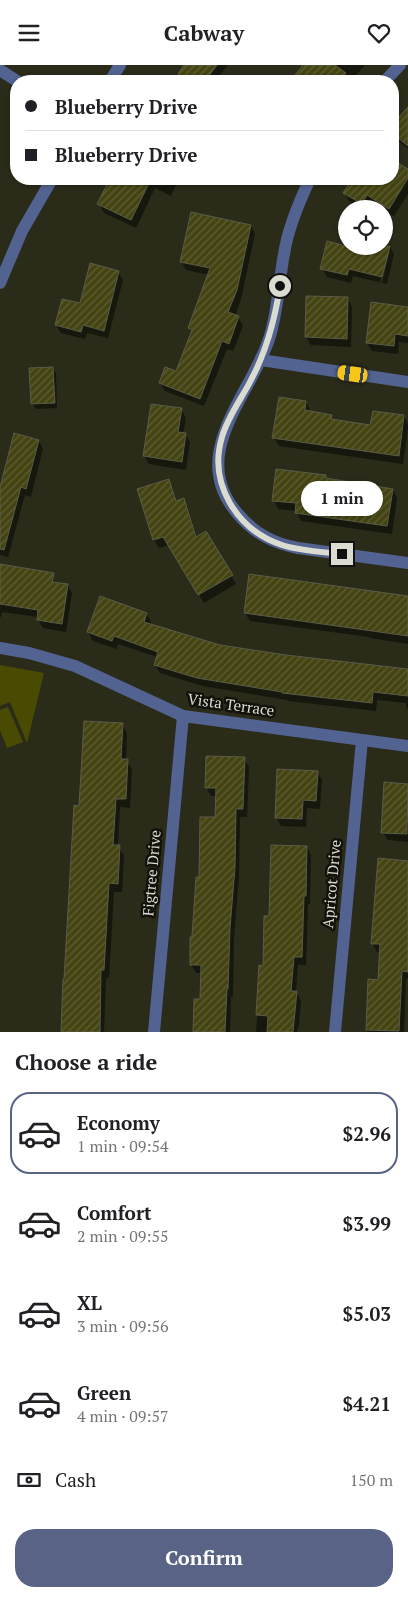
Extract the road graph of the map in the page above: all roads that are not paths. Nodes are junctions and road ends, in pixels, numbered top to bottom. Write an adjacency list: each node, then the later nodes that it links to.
1 (400, 65): 2 (street)
2 (391, 75)
3 (49, 185): 5 (street)
4 (307, 185): 6 (street)
5 (0, 283)
6 (261, 360): 7 (street); 8 (street)
7 (408, 382)
8 (408, 563)
9 (0, 648): 10 (street, Vista Terrace)
10 (182, 716): 11 (street, Vista Terrace); 13 (street, Figtree Drive)
11 (362, 740): 12 (street, Vista Terrace); 14 (street, Apricot Drive)
12 (408, 746)
13 (154, 1032)
14 (335, 1032)

